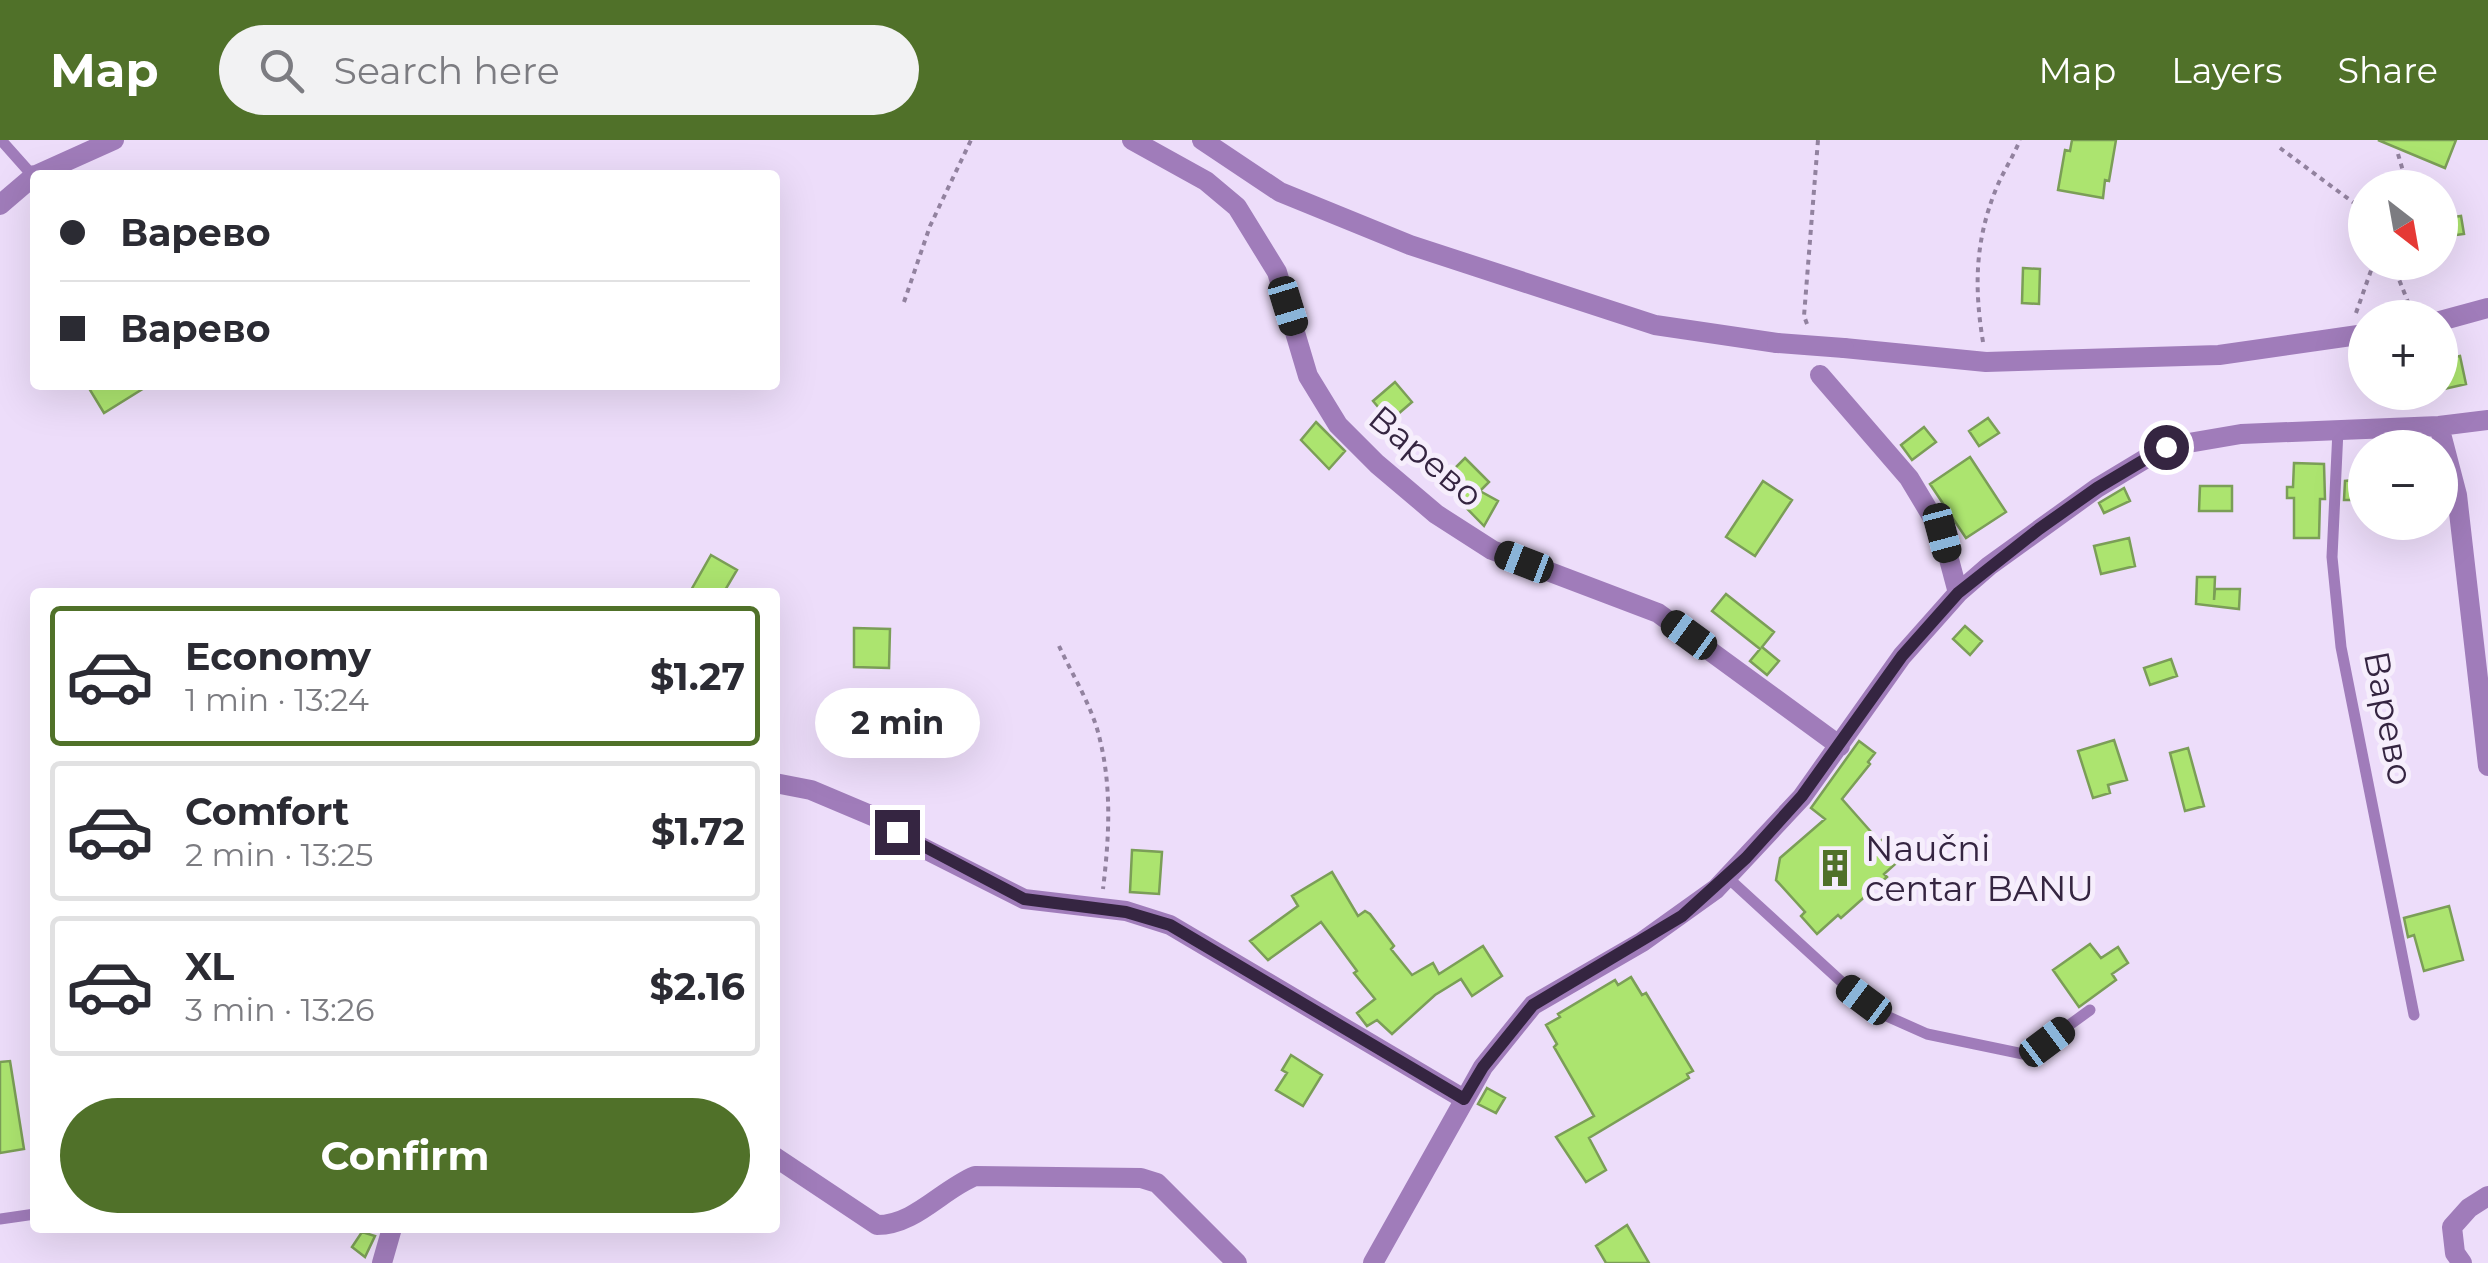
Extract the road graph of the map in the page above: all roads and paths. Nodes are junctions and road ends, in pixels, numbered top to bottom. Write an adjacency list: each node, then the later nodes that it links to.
1 (1, 140): 13 (lane)
2 (114, 140): 11 (street)
3 (971, 140): 18 (path)
4 (1132, 140): 15 (street, Варево)
5 (1202, 140): 10 (street)
6 (1818, 140): 21 (path)
7 (2020, 140): 23 (path)
8 (2280, 148): 16 (path)
9 (2398, 154): 12 (path)
10 (1228, 158): 15 (street); 23 (street, bridge)
11 (47, 170)
12 (2403, 170)
13 (30, 172)
14 (30, 179): 17 (street)
15 (1206, 182): 30 (street, Варево)
16 (2348, 199)
17 (0, 205)
18 (904, 302)
19 (2488, 308): 20 (street)
20 (2458, 316)
21 (1808, 331)
22 (2348, 336): 23 (street)
23 (1986, 362)
24 (1820, 375): 28 (street)
25 (2488, 420): 26 (street)
26 (2439, 426): 27 (street); 31 (street)
27 (2338, 430): 28 (street); 36 (lane, Варево)
28 (1958, 593): 30 (street)
29 (1059, 646): 34 (path)
30 (1840, 746): 33 (street)
31 (2488, 766)
32 (780, 784): 34 (street)
33 (1727, 878): 35 (lane); 37 (street)
34 (1100, 908): 37 (street)
35 (2090, 1010)
36 (2414, 1015)
37 (1464, 1099): 45 (street)
38 (780, 1159): 44 (street)
39 (2488, 1196): 46 (street)
40 (30, 1215): 41 (lane)
41 (0, 1219)
42 (391, 1233): 43 (street)
43 (382, 1263)
44 (1237, 1263)
45 (1374, 1263)
46 (2462, 1263)

